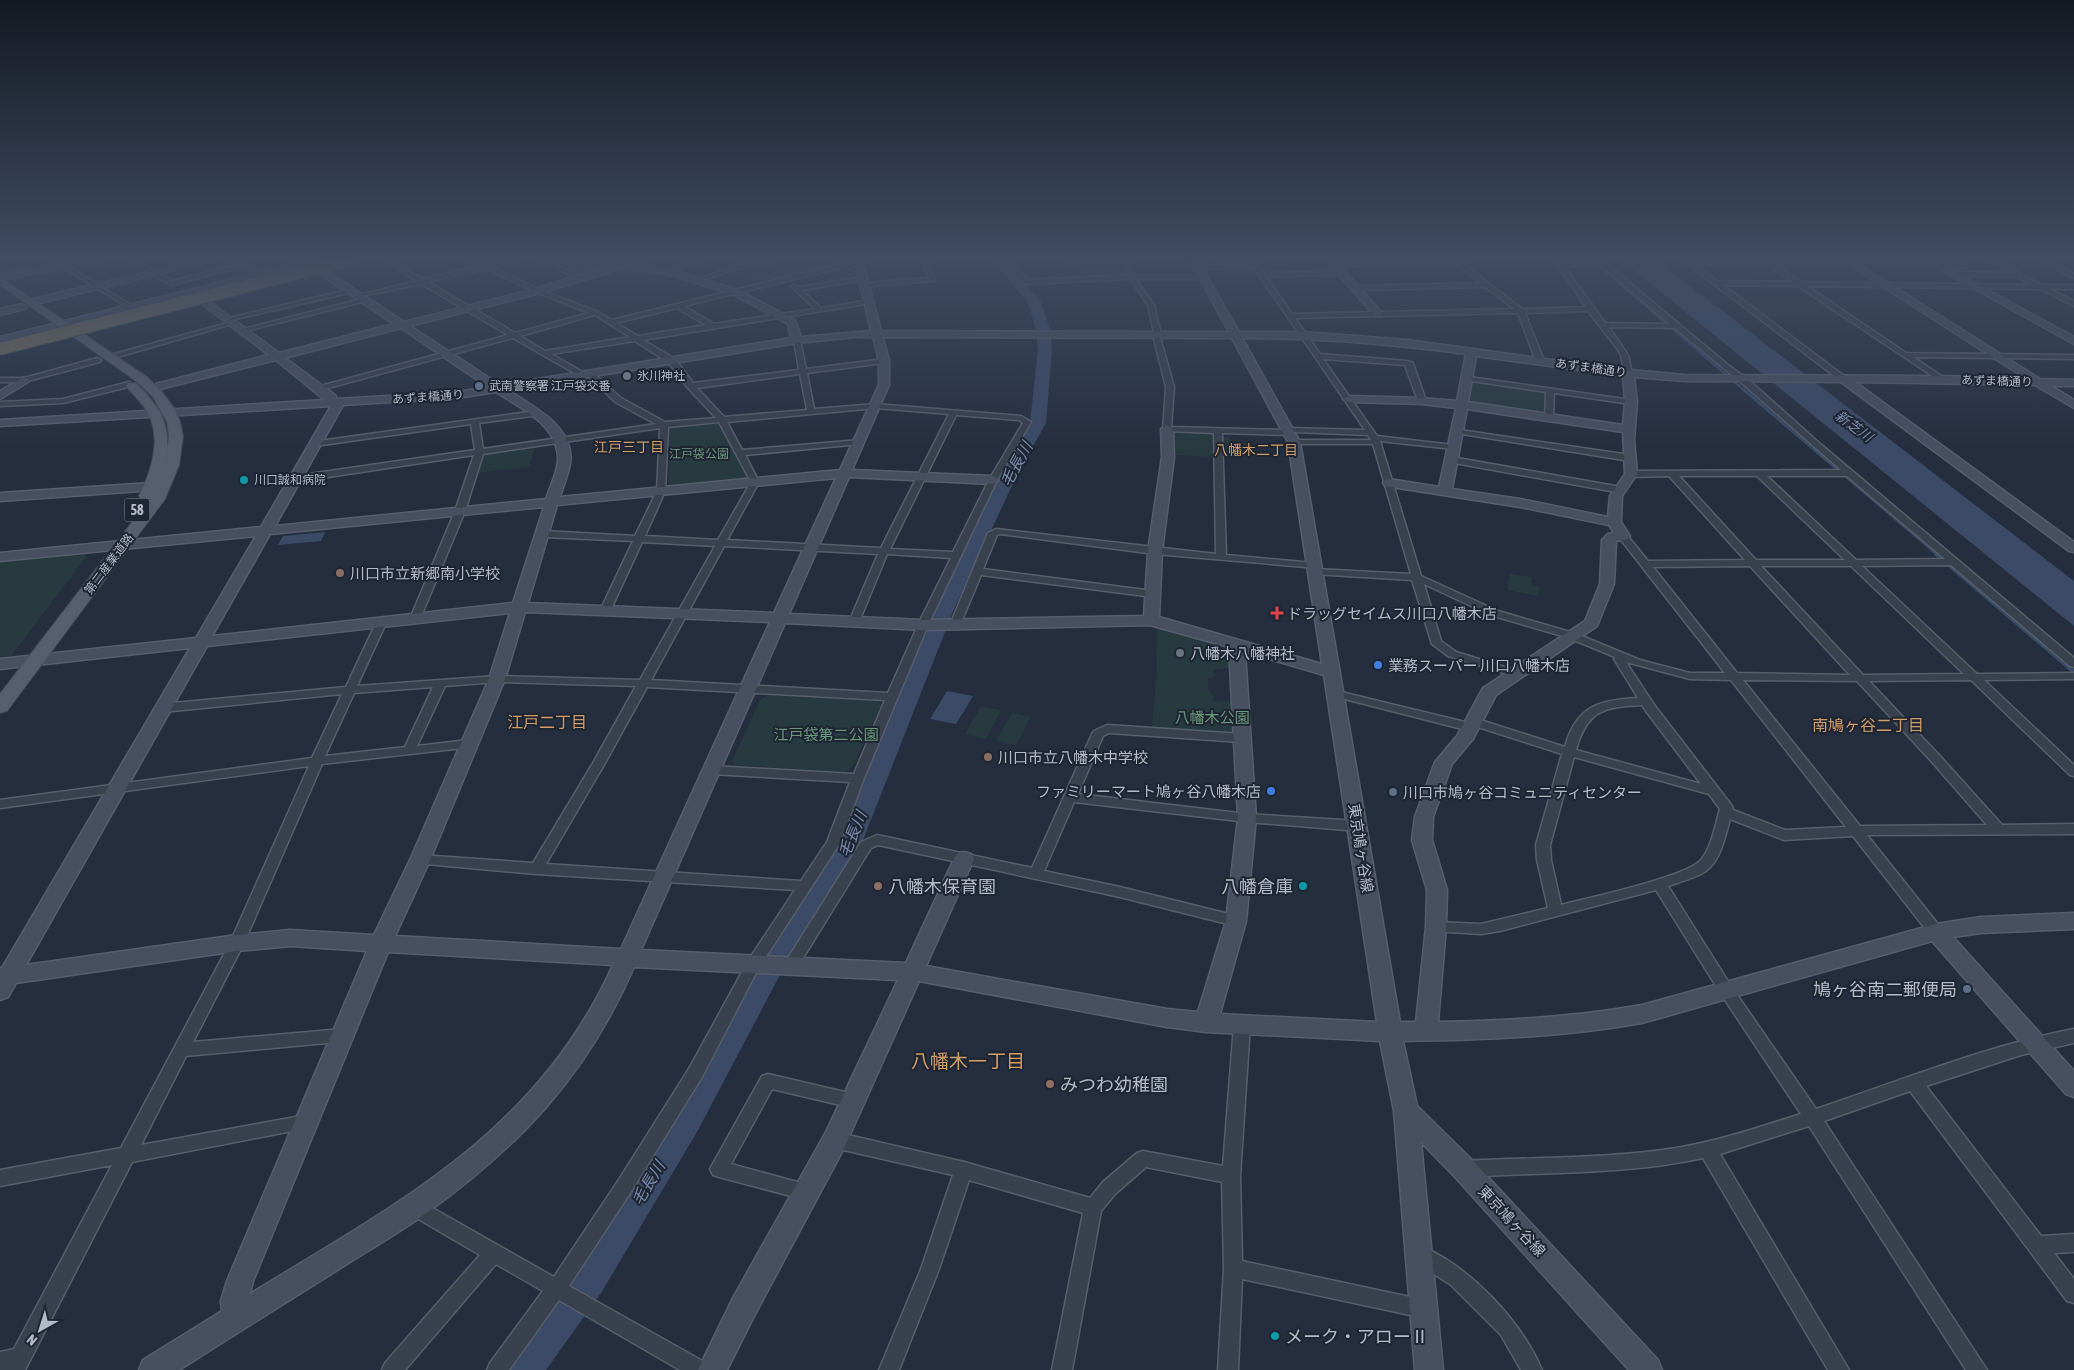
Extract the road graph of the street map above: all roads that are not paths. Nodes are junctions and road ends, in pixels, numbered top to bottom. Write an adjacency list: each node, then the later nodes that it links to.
1 (54, 323): 31 (main road, 第二産業道路 / 58)
2 (72, 323): 39 (highway)
3 (82, 323): 31 (street)
4 (90, 323): 31 (street)
5 (105, 323): 41 (highway, bridge)
6 (239, 323): 26 (street)
7 (239, 323): 26 (street)
8 (399, 323): 27 (street)
9 (410, 323): 27 (street)
10 (493, 323): 33 (street)
11 (562, 323): 33 (street)
12 (613, 323): 37 (street)
13 (707, 323): 29 (street)
14 (733, 323): 29 (street)
15 (792, 323): 38 (street)
16 (874, 323): 32 (street)
17 (1155, 323): 34 (street)
18 (1228, 323): 35 (street, 東京鳩ヶ谷線)
19 (1295, 323): 36 (street)
20 (1525, 323): 53 (street)
21 (1673, 323): 30 (street)
22 (1770, 323): 59 (street)
23 (1857, 323): 45 (street)
24 (1944, 323): 48 (street)
25 (2041, 323): 40 (street)
26 (234, 324): 46 (street); 50 (street)
27 (402, 325): 44 (street); 46 (street)
28 (1603, 325): 30 (street); 55 (street)
29 (712, 326): 37 (street)
30 (1677, 326): 58 (street)
31 (63, 329): 39 (street); 41 (street); 50 (main road, 第二産業道路 / 58)
32 (876, 334): 34 (street, あずま橋通り); 38 (street, あずま橋通り); 52 (street)
33 (515, 335): 43 (street); 44 (street)
34 (1157, 335): 35 (street, あずま橋通り); 89 (street)
35 (1235, 335): 36 (street, あずま橋通り); 93 (street, 東京鳩ヶ谷線)
36 (1303, 335): 42 (street, あずま橋通り); 47 (street)
37 (638, 338): 43 (street); 51 (street)
38 (797, 340): 51 (street, あずま橋通り); 54 (street)
39 (0, 341)
40 (2074, 341)
41 (0, 350)
42 (1472, 352): 53 (street, あずま橋通り); 57 (street)
43 (544, 353): 56 (street)
44 (446, 354): 68 (street); 69 (street)
45 (1905, 355): 48 (street); 60 (street)
46 (278, 356): 67 (street); 68 (street)
47 (1318, 356): 72 (street); 73 (street)
48 (1996, 356): 49 (street); 63 (street)
49 (2074, 357)
50 (104, 358): 62 (street); 65 (main road, 第二産業道路 / 58); 67 (main road, 第二産業道路 / 58)
51 (672, 361): 56 (street, あずま橋通り); 66 (street)
52 (884, 361): 54 (street); 79 (street)
53 (1540, 361): 55 (street, あずま橋通り)
54 (803, 372): 66 (street); 80 (street)
55 (1628, 373): 58 (street, あずま橋通り); 74 (street)
56 (588, 375): 69 (street, あずま橋通り); 88 (street)
57 (1466, 378): 70 (street); 77 (street)
58 (1746, 379): 59 (street, あずま橋通り); 107 (street)
59 (1844, 379): 60 (street, あずま橋通り); 128 (street)
60 (1940, 379): 63 (street, あずま橋通り)
61 (0, 380): 62 (street)
62 (24, 380): 71 (street)
63 (2040, 383): 64 (street, あずま橋通り); 78 (street)
64 (2074, 383)
65 (129, 384): 76 (street); 82 (main road, 第二産業道路 / 58)
66 (690, 386): 85 (street)
67 (152, 388): 82 (main road, 第二産業道路 / 58)
68 (320, 389): 75 (street)
69 (501, 389): 75 (street, あずま橋通り); 83 (street)
70 (1550, 390): 74 (street); 84 (street)
71 (0, 396)
72 (1349, 399): 73 (street); 94 (street)
73 (1422, 401): 77 (street)
74 (1631, 402): 90 (street)
75 (335, 403): 82 (street, あずま橋通り); 97 (street)
76 (0, 404)
77 (1462, 405): 84 (street); 92 (street)
78 (2074, 405)
79 (876, 406): 80 (street); 81 (street); 96 (street)
80 (811, 412): 85 (street)
81 (954, 412): 108 (street); 110 (street)
82 (163, 413): 87 (street, あずま橋通り); 113 (main road, 第二産業道路 / 58); 126 (main road, 第二産業道路 / 58)
83 (536, 413): 86 (street); 95 (street)
84 (1549, 418): 90 (street)
85 (722, 420): 88 (street); 100 (street)
86 (475, 422): 97 (street); 99 (street)
87 (0, 423)
88 (664, 425): 95 (street); 115 (street)
89 (1168, 429): 91 (street); 130 (street)
90 (1628, 429): 101 (street)
91 (1218, 431): 93 (street); 133 (street)
92 (1456, 431): 98 (street); 101 (street)
93 (1291, 435): 94 (street); 94 (street); 138 (street, 東京鳩ヶ谷線)
94 (1374, 438): 98 (street); 112 (street)
95 (561, 440): 99 (street); 118 (street)
96 (860, 442): 100 (street); 103 (street)
97 (315, 444): 109 (street)
98 (1453, 447): 102 (street)
99 (479, 452): 109 (street); 119 (street)
100 (741, 453): 111 (street)
101 (1630, 458): 104 (street)
102 (1452, 460): 114 (street); 116 (street)
103 (844, 474): 108 (street); 111 (street); 127 (street)
104 (1630, 474): 105 (street); 114 (street)
105 (1672, 474): 106 (street); 134 (street)
106 (1760, 474): 107 (street); 135 (street)
107 (1850, 474): 136 (street)
108 (920, 477): 110 (street); 129 (street)
109 (295, 478): 121 (street)
110 (993, 480): 131 (street)
111 (755, 482): 115 (street); 125 (street)
112 (1389, 483): 116 (street); 140 (street)
113 (152, 487): 117 (street); 126 (main road, 第二産業道路 / 58)
114 (1621, 490): 120 (street)
115 (661, 491): 118 (street); 124 (street)
116 (1446, 491): 120 (street)
117 (0, 496)
118 (553, 502): 119 (street); 122 (street)
119 (460, 511): 121 (street); 145 (street)
120 (1614, 522): 123 (street)
121 (265, 530): 126 (street); 153 (street)
122 (543, 534): 124 (street); 142 (street)
123 (1623, 536): 137 (street); 152 (street)
124 (640, 540): 125 (street); 143 (street)
125 (720, 544): 127 (street); 144 (street)
126 (118, 545): 132 (street); 156 (main road, 第二産業道路 / 58)
127 (811, 548): 129 (street); 146 (street)
128 (2074, 548)
129 (884, 551): 131 (street); 148 (street)
130 (1156, 551): 133 (street); 139 (street); 141 (street)
131 (957, 555): 150 (street)
132 (0, 557)
133 (1221, 557): 138 (street)
134 (1752, 562): 135 (street); 137 (street); 164 (street)
135 (1852, 562): 136 (street); 162 (street)
136 (1954, 562): 158 (street)
137 (1645, 564): 163 (street)
138 (1315, 569): 140 (street); 159 (street, 東京鳩ヶ谷線)
139 (976, 571): 141 (street); 151 (street)
140 (1416, 577): 152 (street); 160 (street)
141 (1153, 594): 147 (street)
142 (520, 608): 143 (street); 145 (street); 165 (street)
143 (606, 609): 144 (street)
144 (683, 614): 146 (street); 167 (street)
145 (415, 619): 149 (street)
146 (780, 619): 148 (street); 169 (street)
147 (1151, 620): 151 (street); 154 (street)
148 (854, 622): 150 (street)
149 (381, 623): 153 (street); 170 (street)
150 (924, 625): 151 (street); 172 (street)
151 (955, 625)
152 (1573, 636): 155 (street); 160 (street)
153 (200, 643): 156 (street); 175 (street)
154 (1237, 644): 159 (street); 177 (street)
155 (1621, 655): 163 (street); 173 (street)
156 (28, 661): 157 (street); 168 (main road, 第二産業道路 / 58); 174 (main road, 第二産業道路 / 58)
157 (0, 664)
158 (2074, 664)
159 (1332, 672): 171 (street, 東京鳩ヶ谷線)
160 (1517, 674): 176 (street)
161 (2074, 676): 162 (street)
162 (1973, 677): 164 (street); 183 (street)
163 (1736, 678): 164 (street); 194 (street)
164 (1861, 678): 192 (street)
165 (497, 679): 166 (street); 167 (street); 178 (street)
166 (441, 683): 170 (street); 179 (street)
167 (644, 683): 169 (street); 197 (street)
168 (0, 689)
169 (748, 689): 172 (street); 182 (street)
170 (349, 690): 175 (street); 181 (street)
171 (1337, 694): 176 (street); 191 (street, 東京鳩ヶ谷線)
172 (894, 697): 184 (street)
173 (1645, 701): 180 (street); 186 (street)
174 (0, 708)
175 (163, 708): 185 (street)
176 (1472, 724): 180 (street); 205 (street)
177 (1241, 738): 187 (street); 190 (street)
178 (468, 744): 179 (street); 196 (street)
179 (408, 751): 181 (street)
180 (1569, 752): 186 (street); 202 (street)
181 (317, 761): 185 (street); 207 (street)
182 (712, 770): 184 (street); 199 (street)
183 (2074, 772)
184 (858, 778): 201 (street)
185 (117, 788): 188 (street); 213 (street)
186 (1712, 790): 189 (street)
187 (1070, 797): 190 (street); 198 (street)
188 (0, 804)
189 (1727, 813): 194 (street); 200 (street)
190 (1247, 818): 191 (street); 203 (street)
191 (1358, 826): 217 (street, 東京鳩ヶ谷線)
192 (1998, 829): 193 (street); 194 (street)
193 (2074, 829)
194 (1857, 831): 206 (street)
195 (964, 859): 198 (street); 211 (street); 212 (street)
196 (420, 860): 197 (street); 208 (street)
197 (536, 869): 199 (street)
198 (1036, 874): 203 (street)
199 (665, 877): 201 (street); 209 (street)
200 (1659, 884): 202 (street); 214 (street)
201 (804, 886): 210 (street)
202 (1556, 912): 205 (street)
203 (1236, 921): 215 (street)
204 (2074, 921): 206 (street)
205 (1436, 927): 218 (street)
206 (1936, 932): 214 (street); 221 (street)
207 (237, 942): 208 (street); 213 (street); 222 (street)
208 (381, 943): 209 (street); 219 (street)
209 (627, 958): 210 (street); 237 (street)
210 (753, 965): 211 (street); 244 (street)
211 (790, 967): 212 (street)
212 (913, 972): 215 (street); 225 (street)
213 (3, 982)
214 (1726, 990): 218 (street); 227 (street)
215 (1206, 1023): 216 (street)
216 (1242, 1026): 217 (street); 234 (street)
217 (1390, 1032): 218 (street); 226 (street, 東京鳩ヶ谷線)
218 (1426, 1032)
219 (342, 1036): 222 (street); 228 (street)
220 (2074, 1036): 221 (street)
221 (2036, 1044): 223 (street); 224 (street)
222 (180, 1050): 231 (street)
223 (1913, 1082): 227 (street); 240 (street)
224 (2074, 1087)
225 (853, 1101): 229 (street); 236 (street)
226 (1406, 1111): 232 (street, 東京鳩ヶ谷線); 242 (street)
227 (1812, 1118): 230 (street); 262 (street)
228 (307, 1122): 231 (street); 247 (street)
229 (835, 1140): 233 (street); 236 (street)
230 (1708, 1150): 232 (street); 261 (street)
231 (126, 1155): 235 (street); 249 (street)
232 (1464, 1169): 260 (street, 東京鳩ヶ谷線)
233 (964, 1170): 238 (street); 255 (street)
234 (1231, 1176): 238 (street); 243 (street)
235 (0, 1178)
236 (806, 1192): 254 (street)
237 (414, 1207): 241 (street); 247 (street)
238 (1093, 1207): 256 (street)
239 (2074, 1243): 240 (street)
240 (2036, 1245): 245 (street)
241 (494, 1252): 244 (street); 251 (street)
242 (1420, 1255): 246 (street); 259 (street)
243 (1233, 1268): 246 (street); 257 (street)
244 (557, 1288): 252 (street); 253 (street)
245 (2074, 1294)
246 (1425, 1310): 258 (street)
247 (236, 1318): 250 (street)
248 (0, 1362): 249 (street)
249 (17, 1364)
250 (153, 1370)
251 (392, 1370)
252 (497, 1370)
253 (699, 1370)
254 (712, 1370)
255 (889, 1370)
256 (1062, 1370)
257 (1228, 1370)
258 (1429, 1370)
259 (1532, 1370)
260 (1648, 1370)
261 (1839, 1370)
262 (1977, 1370)

